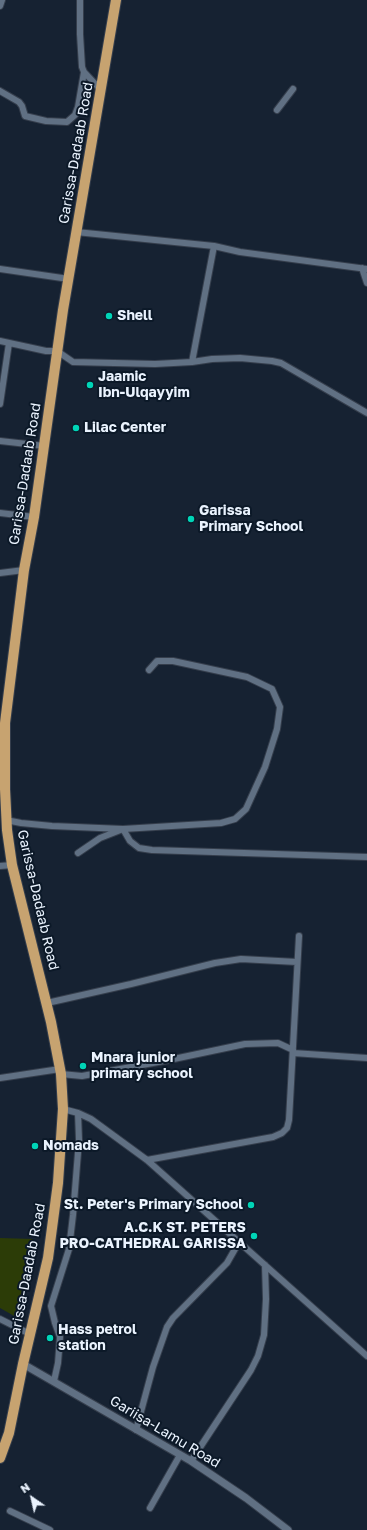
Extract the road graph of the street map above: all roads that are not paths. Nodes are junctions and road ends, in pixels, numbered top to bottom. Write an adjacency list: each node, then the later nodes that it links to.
1 (2, 0): 4 (street)
2 (80, 0): 5 (street)
3 (116, 0): 7 (highway, Garissa-Dadaab Road)
4 (0, 6)
5 (84, 72): 7 (street); 8 (street)
6 (293, 89): 9 (street)
7 (101, 90): 10 (highway, Garissa-Dadaab Road)
8 (0, 91)
9 (277, 110)
10 (76, 232): 11 (street); 14 (highway, Garissa-Dadaab Road)
11 (214, 246): 12 (street); 19 (street)
12 (364, 268): 15 (street)
13 (0, 269): 14 (street)
14 (69, 279): 18 (highway, Garissa-Dadaab Road)
15 (367, 282)
16 (0, 341): 17 (street)
17 (9, 343): 18 (street); 20 (street)
18 (57, 351): 19 (street); 23 (highway, Garissa-Dadaab Road)
19 (192, 362): 21 (street)
20 (0, 404)
21 (367, 413)
22 (0, 441): 23 (street)
23 (45, 446): 25 (highway, Garissa-Dadaab Road)
24 (0, 513): 25 (street)
25 (34, 517): 26 (highway, Garissa-Dadaab Road)
26 (24, 570): 27 (street); 29 (highway, Garissa-Dadaab Road)
27 (0, 573)
28 (149, 670): 31 (street)
29 (2, 787): 30 (highway, Garissa-Dadaab Road)
30 (6, 820): 31 (street); 34 (highway, Garissa-Dadaab Road)
31 (123, 829): 32 (street); 33 (street)
32 (78, 853)
33 (367, 857)
34 (12, 865): 35 (street); 38 (highway, Garissa-Dadaab Road)
35 (0, 866)
36 (299, 936): 37 (street)
37 (297, 962): 38 (street); 39 (street)
38 (47, 1002): 41 (highway, Garissa-Dadaab Road)
39 (293, 1051): 40 (street); 41 (street); 45 (street)
40 (367, 1058)
41 (60, 1072): 42 (street); 43 (highway, Garissa-Daadab Road)
42 (0, 1078)
43 (63, 1109): 44 (street); 49 (highway, Garissa-Daadab Road)
44 (78, 1113): 45 (street); 52 (street)
45 (147, 1160): 46 (street)
46 (239, 1242): 47 (street); 53 (street)
47 (265, 1265): 50 (street); 56 (street)
48 (0, 1319): 49 (street)
49 (30, 1334): 51 (highway, Garissa-Daadab Road)
50 (367, 1356)
51 (23, 1364): 52 (street, Gariisa-Lamu Road); 55 (highway, Garissa-Daadab Road)
52 (54, 1380): 53 (street, Gariisa-Lamu Road)
53 (136, 1430): 54 (street, Gariisa-Lamu Road)
54 (180, 1455): 56 (street, Gariisa-Lamu Road); 57 (street)
55 (0, 1458)
56 (191, 1461): 60 (street, Gariisa-Lamu Road)
57 (150, 1508)
58 (10, 1511): 59 (street)
59 (50, 1530)
60 (288, 1530)

